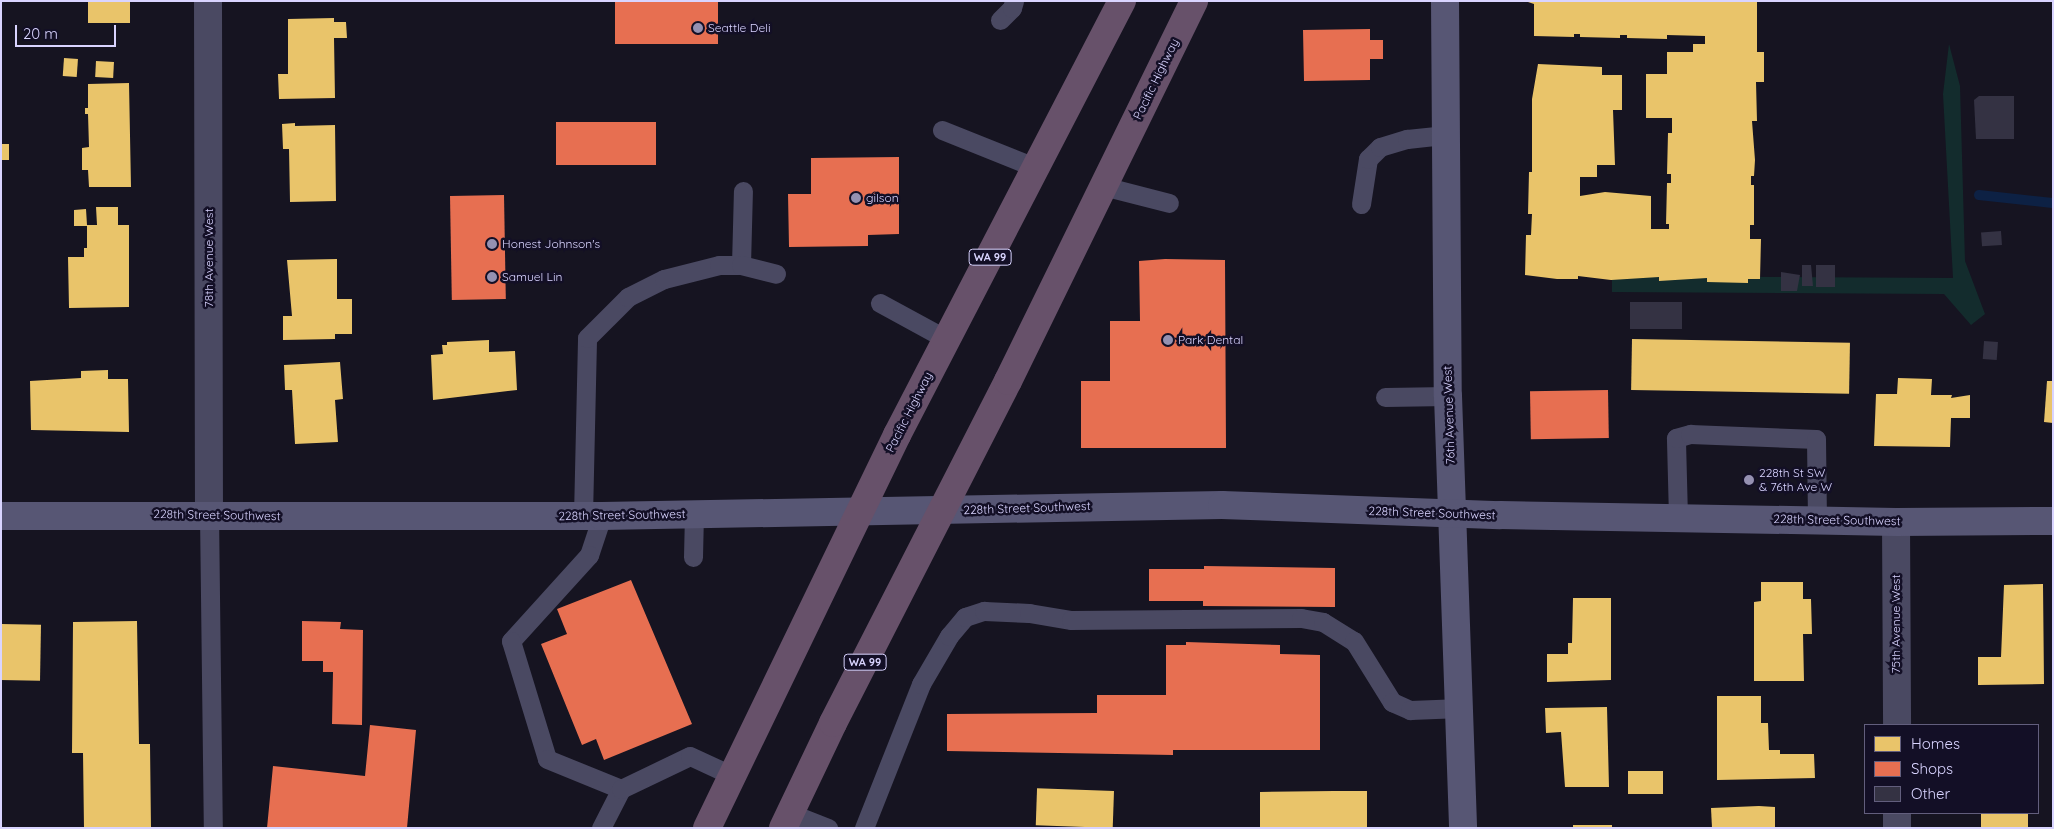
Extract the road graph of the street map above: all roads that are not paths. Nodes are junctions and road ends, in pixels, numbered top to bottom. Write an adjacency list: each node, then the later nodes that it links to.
1 (208, 1): 23 (street, 78th Avenue West)
2 (1014, 1): 6 (lane)
3 (1122, 1): 9 (highway, Pacific Highway / WA 99)
4 (1194, 1): 10 (highway, Pacific Highway / WA 99)
5 (1445, 1): 8 (street, 76th Avenue West)
6 (1000, 20)
7 (942, 130): 9 (lane)
8 (1446, 135): 13 (lane); 18 (street, 76th Avenue West)
9 (1037, 168): 17 (highway, Pacific Highway / WA 99)
10 (1103, 186): 12 (lane); 20 (highway, Pacific Highway / WA 99)
11 (743, 191): 14 (lane)
12 (1169, 203)
13 (1361, 204)
14 (741, 265): 15 (lane); 26 (lane)
15 (776, 274)
16 (880, 303): 17 (lane)
17 (946, 339): 21 (highway, Pacific Highway / WA 99)
18 (1448, 396): 19 (lane); 22 (street, 76th Avenue West)
19 (1385, 397)
20 (941, 511): 21 (street, 228th Street Southwest); 22 (street, 228th Street Southwest); 37 (highway, Pacific Highway / WA 99)
21 (858, 513): 24 (street, 228th Street Southwest); 34 (highway, Pacific Highway / WA 99)
22 (1453, 513): 27 (street, 228th Street Southwest); 32 (street, 76th Avenue West)
23 (209, 514): 25 (street, 228th Street Southwest); 26 (street, 228th Street Southwest); 38 (lane)
24 (694, 514): 26 (street, 228th Street Southwest); 31 (lane)
25 (1, 516)
26 (593, 516): 35 (lane)
27 (1678, 517): 28 (street, 228th Street Southwest); 28 (lane)
28 (1817, 520): 30 (street, 228th Street Southwest)
29 (2053, 521): 30 (street, 228th Street Southwest)
30 (1896, 522): 33 (street, 75th Avenue West)
31 (694, 558)
32 (1461, 708): 42 (lane); 43 (street, 76th Avenue West)
33 (1897, 724)
34 (731, 775): 35 (lane); 40 (highway, Pacific Highway / WA 99)
35 (621, 789): 39 (lane)
36 (1897, 814): 44 (street)
37 (787, 820): 41 (lane)
38 (213, 828)
39 (601, 828)
40 (707, 828)
41 (828, 828)
42 (864, 828)
43 (1463, 828)
44 (1897, 828)

